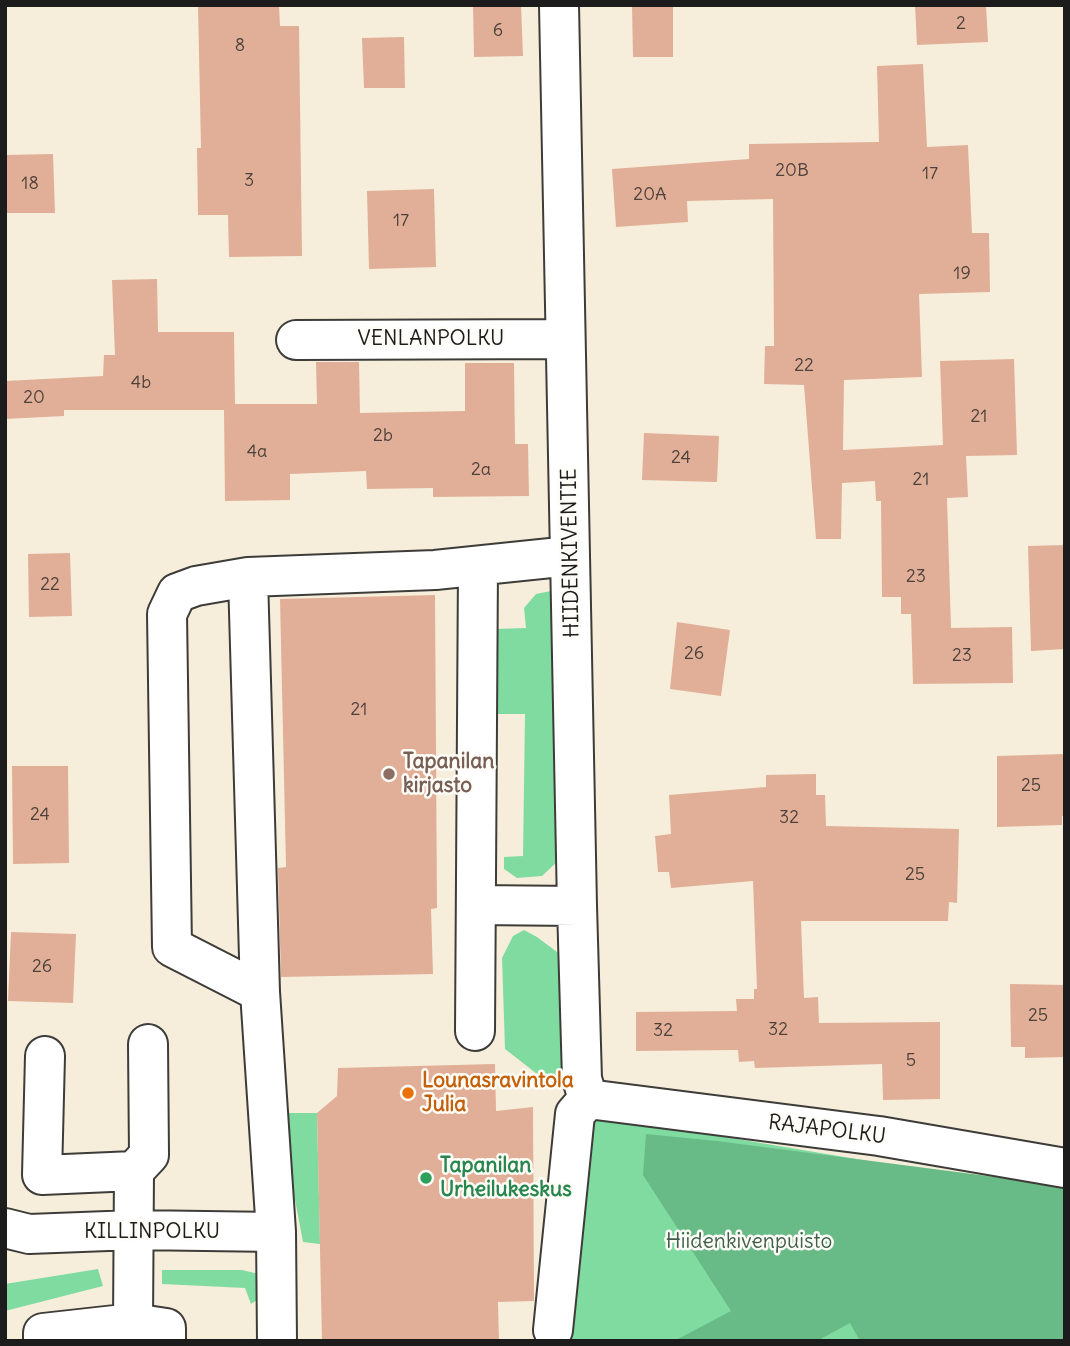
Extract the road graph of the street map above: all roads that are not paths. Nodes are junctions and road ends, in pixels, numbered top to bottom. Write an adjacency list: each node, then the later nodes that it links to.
1 (559, 5): 2 (street, HIIDENKIVENTIE)
2 (565, 338): 3 (street, VENLANPOLKU); 4 (street, HIIDENKIVENTIE)
3 (296, 340)
4 (570, 556): 5 (street); 8 (street, HIIDENKIVENTIE)
5 (478, 567): 6 (street); 7 (street)
6 (248, 577): 9 (street); 9 (street)
7 (477, 905): 8 (street); 10 (street)
8 (577, 906): 13 (street, HIIDENKIVENTIE)
9 (260, 992): 17 (street)
10 (475, 1031)
11 (148, 1044): 15 (street)
12 (45, 1056): 15 (street)
13 (588, 1099): 14 (street, RAJAPOLKU); 19 (street)
14 (1065, 1168)
15 (134, 1171): 16 (street)
16 (134, 1230): 17 (street, KILLINPOLKU); 18 (street, KILLINPOLKU); 20 (street)
17 (276, 1232): 22 (street)
18 (13, 1237)
19 (553, 1330)
20 (149, 1332): 21 (street)
21 (43, 1341)
22 (277, 1341)

